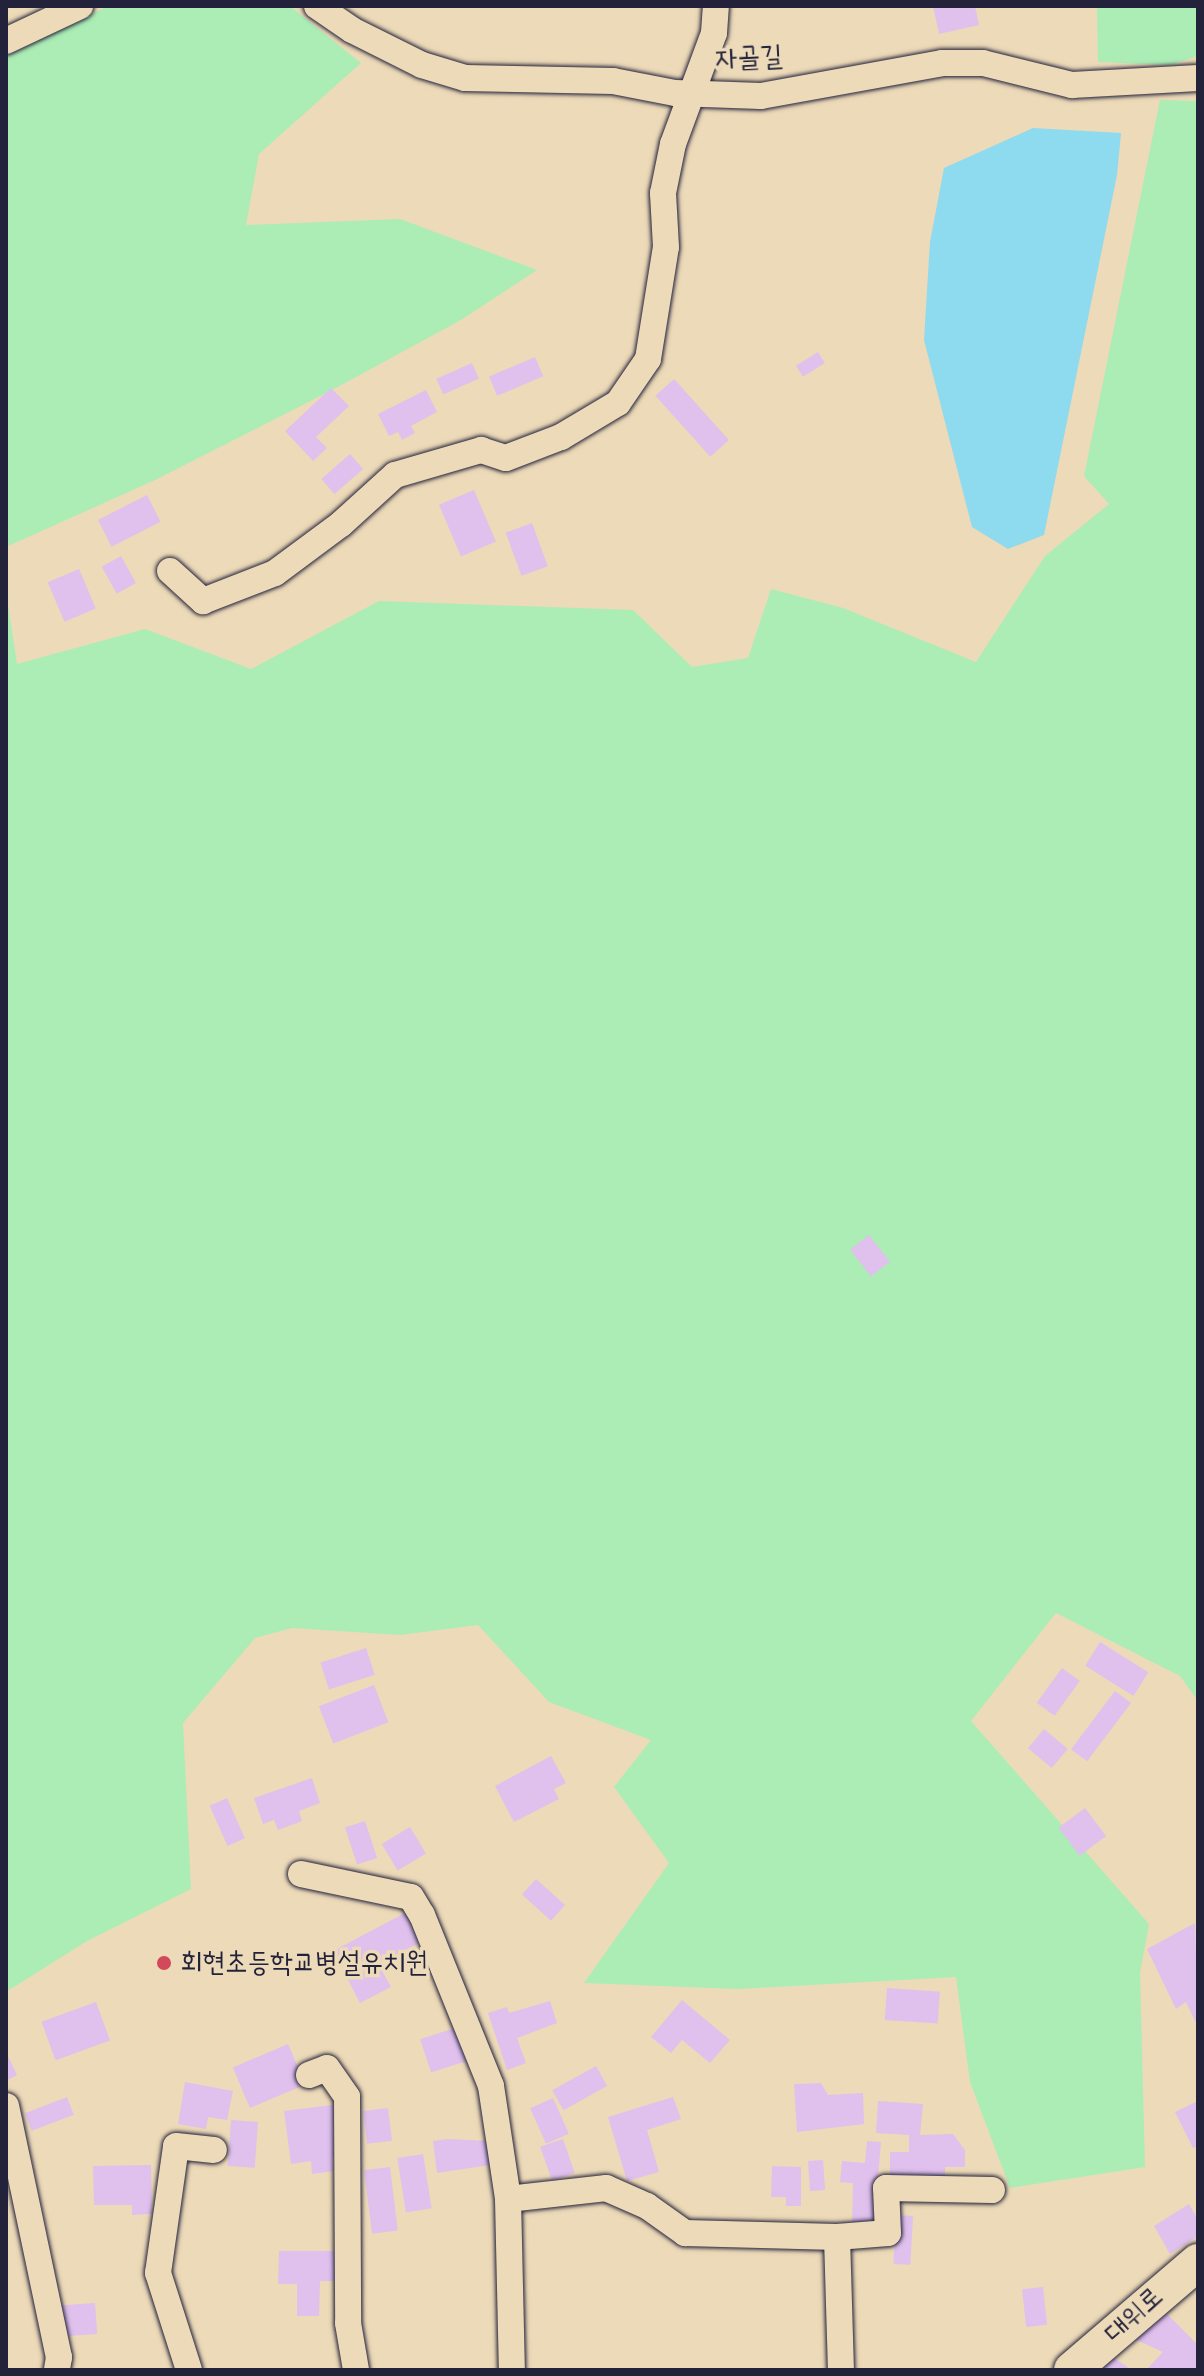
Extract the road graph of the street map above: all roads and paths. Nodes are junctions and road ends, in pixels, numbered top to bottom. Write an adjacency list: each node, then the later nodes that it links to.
1 (80, 6): 4 (street)
2 (317, 6): 6 (street, 자골길)
3 (716, 6): 6 (street)
4 (6, 41)
5 (1198, 78): 6 (street, 자골길)
6 (692, 92): 7 (street)
7 (170, 571)
8 (301, 1874): 13 (street)
9 (309, 2075): 18 (street)
10 (6, 2106): 16 (street)
11 (214, 2150): 17 (street)
12 (992, 2190): 14 (street)
13 (508, 2199): 14 (street); 19 (street)
14 (837, 2237): 20 (street)
15 (1198, 2262): 21 (main road, 대위로)
16 (57, 2370)
17 (189, 2370)
18 (356, 2370)
19 (512, 2370)
20 (841, 2370)
21 (1072, 2370)

